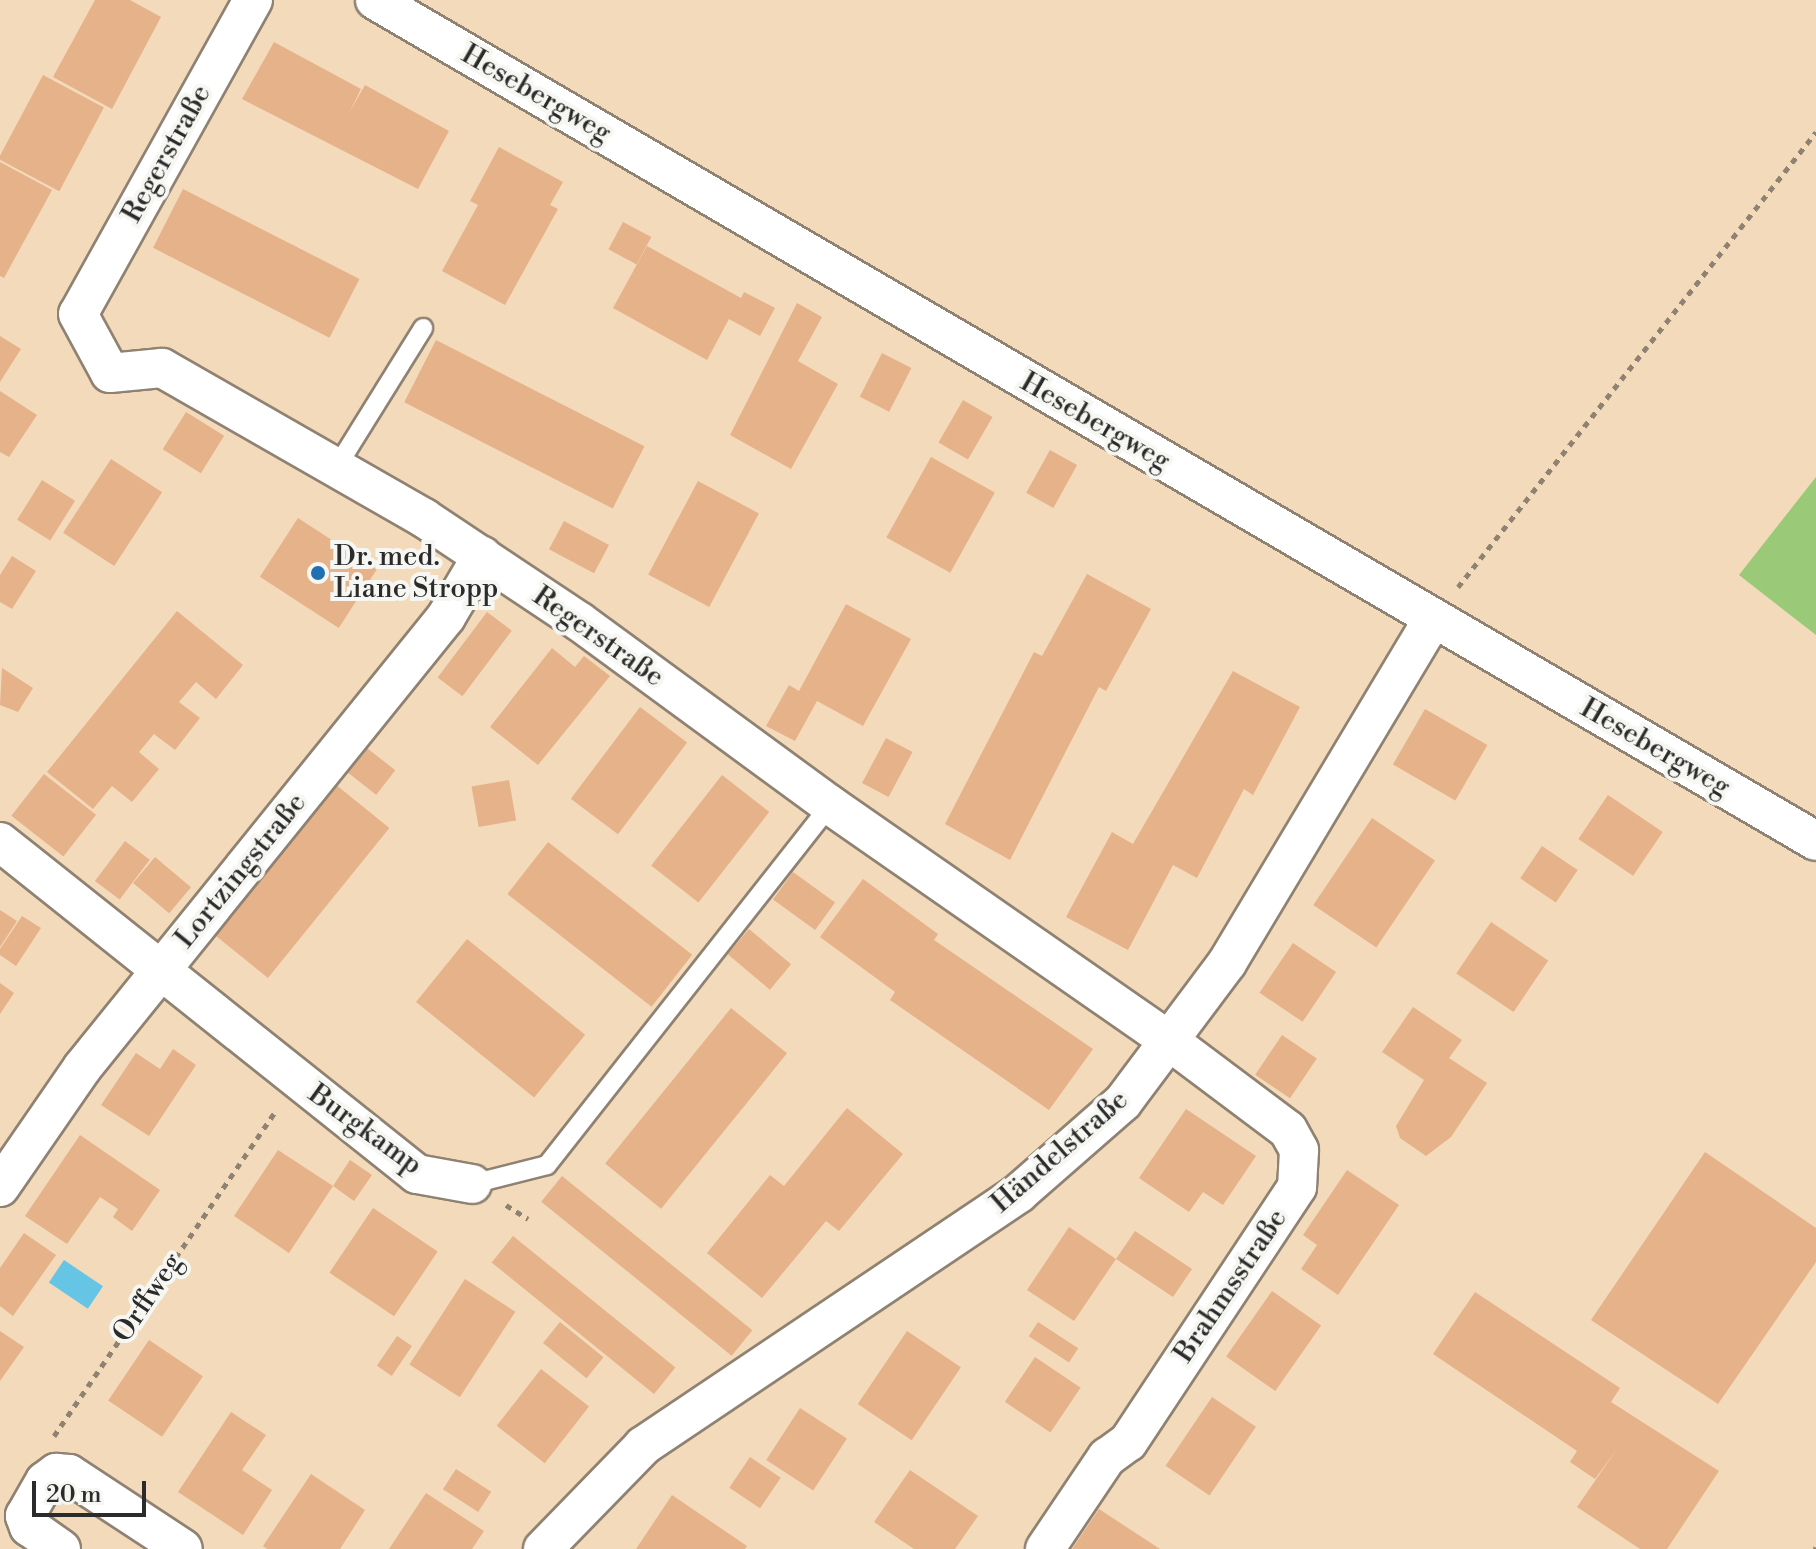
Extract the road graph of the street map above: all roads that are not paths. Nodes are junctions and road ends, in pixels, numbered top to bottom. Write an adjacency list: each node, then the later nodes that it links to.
1 (253, 0): 4 (street, Regerstraße)
2 (375, 0): 6 (street, Hesebergweg)
3 (423, 328): 4 (lane)
4 (336, 468): 5 (street, Regerstraße)
5 (482, 556): 7 (street, Regerstraße); 10 (street, Lortzingstraße)
6 (1432, 620): 8 (street, Hesebergweg); 11 (street, Händelstraße)
7 (830, 805): 11 (street, Regerstraße); 12 (lane, Burgkamp)
8 (1816, 841)
9 (0, 842): 10 (street, Burgkamp)
10 (161, 970): 12 (street, Burgkamp); 13 (street, Lortzingstraße)
11 (1172, 1043): 16 (street, Händelstraße); 17 (street, Brahmsstraße)
12 (472, 1184)
13 (0, 1187)
14 (173, 1548): 15 (street)
15 (61, 1549)
16 (543, 1549)
17 (1045, 1549)

